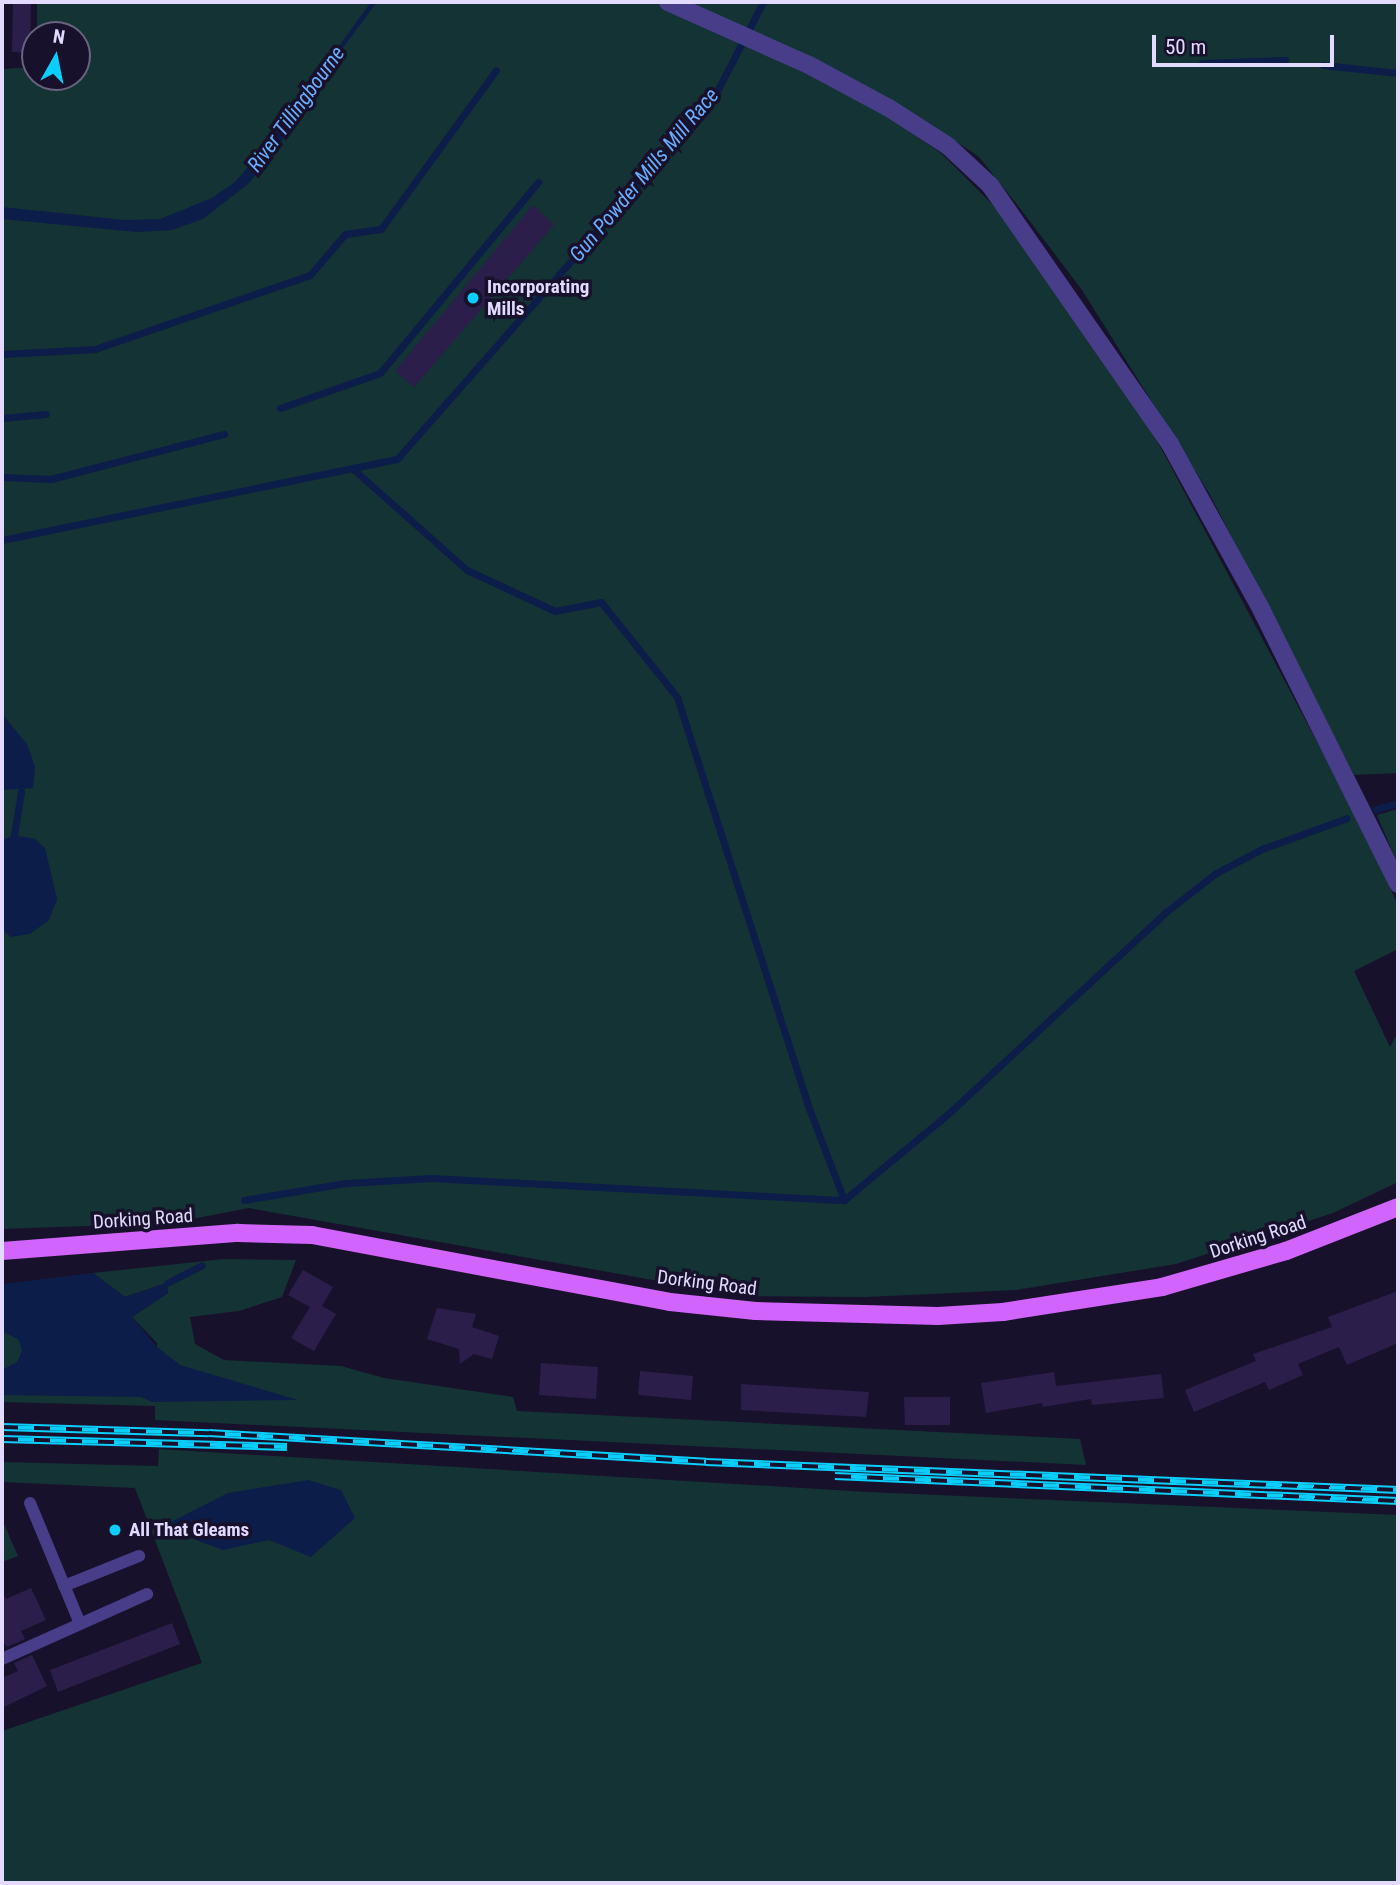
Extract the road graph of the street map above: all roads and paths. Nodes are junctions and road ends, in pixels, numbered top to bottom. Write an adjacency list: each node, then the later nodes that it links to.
1 (668, 2): 2 (street)
2 (1398, 884)
3 (1398, 1207): 4 (main road, Dorking Road)
4 (2, 1251)
5 (30, 1503): 7 (lane)
6 (139, 1556): 7 (lane)
7 (64, 1586): 9 (lane)
8 (147, 1594): 9 (lane)
9 (80, 1624): 10 (lane)
10 (2, 1659)

